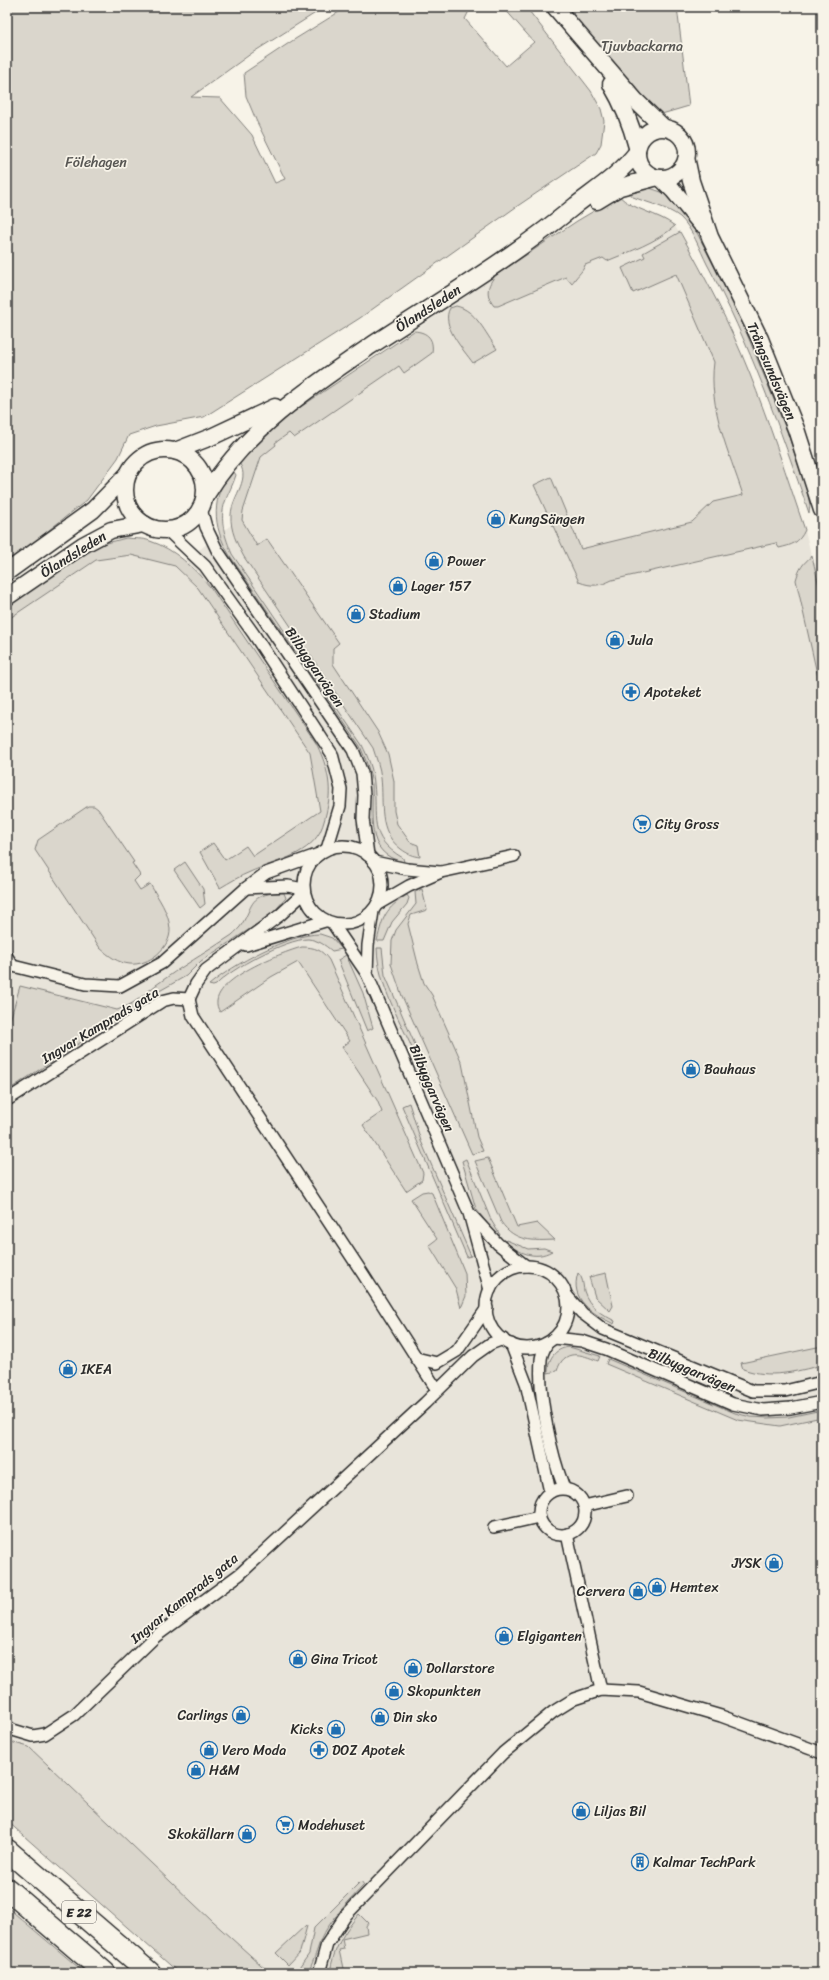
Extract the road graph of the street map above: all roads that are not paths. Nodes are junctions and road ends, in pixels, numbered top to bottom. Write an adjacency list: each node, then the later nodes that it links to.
1 (556, 7): 2 (main road)
2 (592, 49): 3 (main road); 4 (main road)
3 (663, 127): 4 (main road); 5 (main road)
4 (637, 150): 6 (main road); 7 (main road, Ölandsleden)
5 (686, 162): 6 (main road); 8 (main road, Trångsundsvägen)
6 (657, 178): 7 (main road, Ölandsleden); 8 (main road, Trångsundsvägen)
7 (556, 222): 9 (main road, Ölandsleden)
8 (710, 236): 13 (main road, Trångsundsvägen)
9 (299, 394): 10 (main road, Ölandsleden); 12 (main road, Ölandsleden)
10 (182, 454): 11 (main road, Ölandsleden); 12 (main road)
11 (128, 474): 14 (main road); 16 (main road, Ölandsleden)
12 (203, 502): 15 (main road, Ölandsleden); 20 (street, Bilbyggarvägen)
13 (822, 510)
14 (144, 524): 15 (main road, Ölandsleden); 17 (main road, Ölandsleden)
15 (167, 530): 18 (street)
16 (7, 572)
17 (7, 597)
18 (323, 852): 20 (street); 22 (street); 23 (street)
19 (514, 856): 21 (street)
20 (371, 858): 21 (street); 24 (street, Bilbyggarvägen)
21 (441, 872): 24 (street)
22 (246, 888): 23 (street); 27 (street)
23 (304, 891): 25 (street, Bilbyggarvägen); 26 (street)
24 (376, 907): 25 (street); 28 (street, Bilbyggarvägen)
25 (329, 922): 26 (street); 28 (street, Bilbyggarvägen)
26 (239, 947): 29 (street)
27 (7, 956)
28 (367, 974): 31 (street, Bilbyggarvägen)
29 (189, 999): 30 (street, Ingvar Kamprads gata); 38 (street)
30 (7, 1100)
31 (469, 1213): 32 (street, Bilbyggarvägen); 33 (street, Bilbyggarvägen)
32 (526, 1266): 33 (street); 34 (street)
33 (490, 1290): 35 (street)
34 (567, 1296): 36 (street); 39 (street, Bilbyggarvägen)
35 (487, 1308): 37 (street); 38 (street)
36 (550, 1340): 37 (street); 41 (street, Bilbyggarvägen); 42 (street)
37 (507, 1342): 40 (street, Ingvar Kamprads gata); 43 (street)
38 (416, 1358): 40 (street)
39 (822, 1382)
40 (437, 1390): 50 (street, Ingvar Kamprads gata)
41 (822, 1402)
42 (564, 1488): 43 (street); 45 (street)
43 (550, 1492): 46 (street)
44 (627, 1496): 45 (street)
45 (584, 1506): 48 (street)
46 (539, 1517): 47 (street); 48 (street)
47 (494, 1528)
48 (567, 1534): 49 (street)
49 (601, 1690): 51 (street); 56 (street)
50 (7, 1726)
51 (822, 1752)
52 (7, 1850): 55 (highway, E 22)
53 (7, 1889): 54 (highway, E 22)
54 (105, 1973)
55 (150, 1973)
56 (319, 1973)

